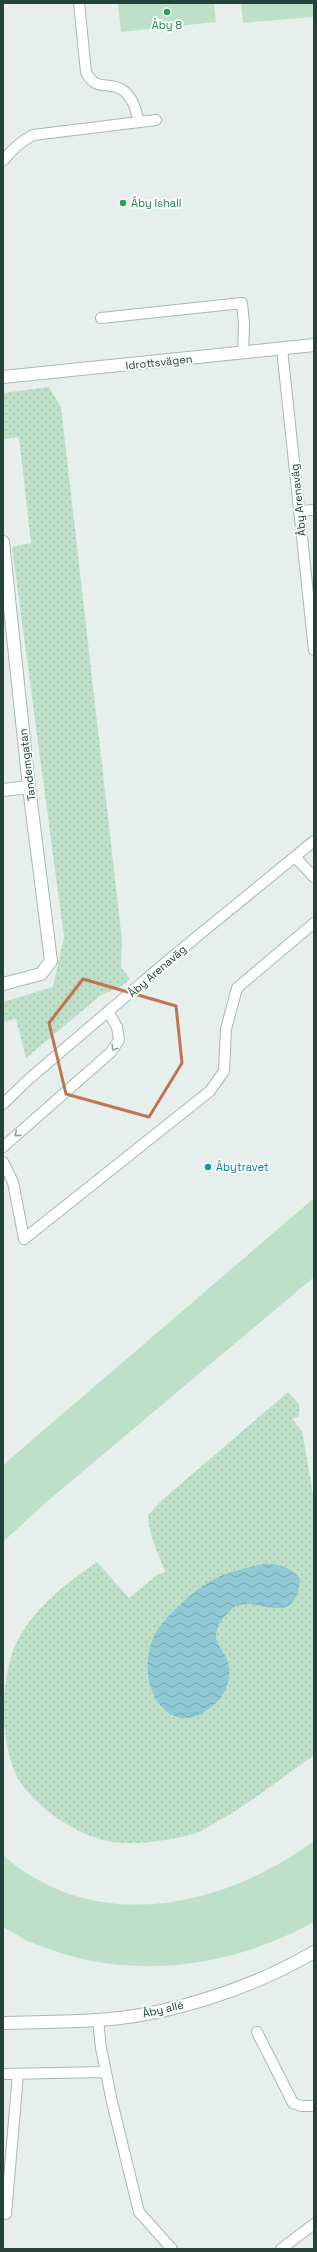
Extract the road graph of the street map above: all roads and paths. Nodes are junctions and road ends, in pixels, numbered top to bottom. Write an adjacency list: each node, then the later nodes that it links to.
1 (79, 3): 3 (lane)
2 (156, 120): 3 (lane)
3 (139, 122): 4 (lane)
4 (3, 162)
5 (101, 318): 8 (lane)
6 (314, 345): 7 (street, Idrottsvägen)
7 (282, 349): 8 (street, Idrottsvägen); 11 (lane, Åby Arenaväg)
8 (243, 353): 9 (street, Idrottsvägen)
9 (3, 377)
10 (314, 510): 11 (lane)
11 (299, 511): 14 (lane, Åby Arenaväg)
12 (3, 542): 13 (street, Tandemgatan)
13 (6, 609): 15 (street, Tandemgatan)
14 (314, 650)
15 (29, 787): 16 (street); 21 (street, Tandemgatan)
16 (3, 790)
17 (314, 842): 18 (lane, Åby Arenaväg)
18 (295, 857): 19 (lane); 22 (lane, Åby Arenaväg)
19 (314, 877)
20 (314, 923): 25 (lane)
21 (3, 984)
22 (109, 1012): 23 (lane, Åby Arenaväg); 24 (lane, one-way to 24)
23 (3, 1104)
24 (3, 1147)
25 (3, 1162)
26 (314, 1952): 27 (street, Åby allé)
27 (98, 2020): 28 (street, Åby allé); 30 (lane)
28 (3, 2023)
29 (257, 2032): 33 (lane)
30 (106, 2072): 32 (lane); 36 (lane)
31 (3, 2074): 32 (lane)
32 (18, 2074): 34 (lane)
33 (314, 2106)
34 (6, 2214)
35 (314, 2224): 37 (lane)
36 (172, 2249)
37 (281, 2249)

